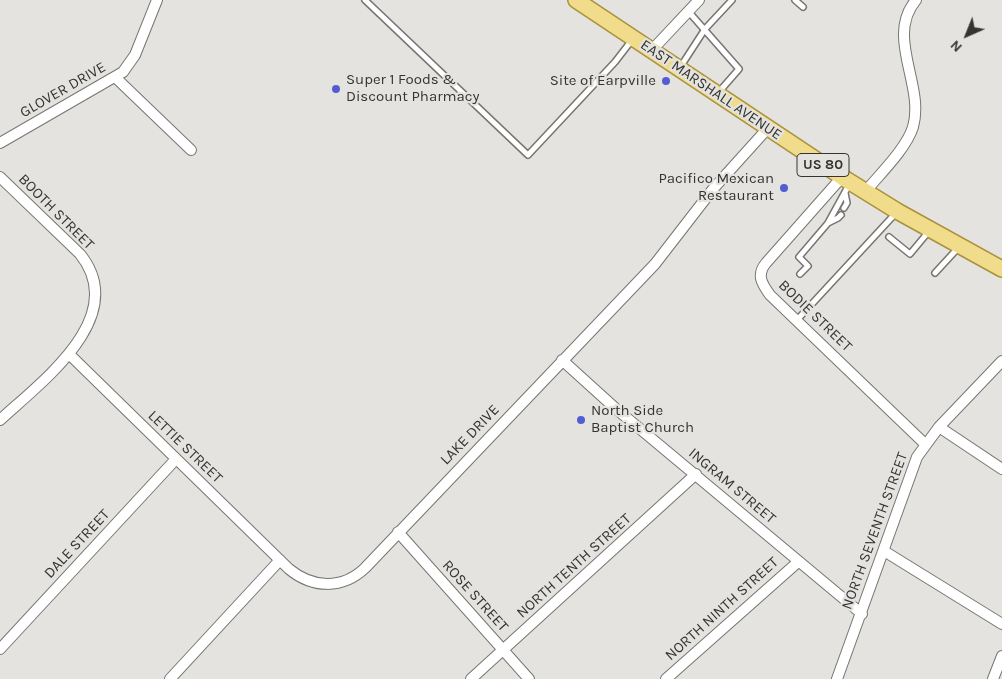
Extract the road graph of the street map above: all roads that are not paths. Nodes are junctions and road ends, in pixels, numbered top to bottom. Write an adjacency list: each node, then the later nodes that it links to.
1 (157, 0): 14 (street, GLOVER DRIVE)
2 (365, 0): 11 (lane)
3 (576, 0): 11 (main road, EAST MARSHALL AVENUE / US 80)
4 (699, 0): 9 (street)
5 (732, 0): 10 (lane)
6 (795, 0): 8 (lane)
7 (916, 0): 21 (street)
8 (802, 7)
9 (688, 11): 10 (lane); 12 (street)
10 (705, 29): 13 (lane); 15 (lane)
11 (634, 38): 12 (main road, EAST MARSHALL AVENUE / US 80)
12 (652, 50): 13 (main road, EAST MARSHALL AVENUE / US 80)
13 (680, 68): 15 (main road, EAST MARSHALL AVENUE / US 80)
14 (116, 78): 17 (street, GLOVER DRIVE); 18 (street)
15 (718, 94): 16 (main road, EAST MARSHALL AVENUE / US 80)
16 (768, 128): 20 (main road, EAST MARSHALL AVENUE / US 80); 34 (street, LAKE DRIVE)
17 (0, 143)
18 (192, 150)
19 (0, 177): 33 (street, BOOTH STREET)
20 (846, 184): 21 (main road, EAST MARSHALL AVENUE / US 80); 22 (lane); 25 (lane); 32 (street, BODIE STREET)
21 (865, 192): 23 (main road, EAST MARSHALL AVENUE / US 80)
22 (844, 208)
23 (897, 211): 26 (main road, EAST MARSHALL AVENUE / US 80); 32 (lane)
24 (841, 215): 25 (lane)
25 (828, 223): 31 (lane)
26 (930, 230): 27 (lane); 28 (main road, EAST MARSHALL AVENUE / US 80)
27 (889, 237)
28 (959, 246): 29 (main road, EAST MARSHALL AVENUE / US 80); 30 (lane)
29 (1002, 269)
30 (935, 273)
31 (800, 274)
32 (797, 320): 38 (street, BODIE STREET)
33 (70, 355): 36 (street); 39 (street, LETTIE STREET)
34 (562, 360): 41 (street, INGRAM STREET); 42 (street, LAKE DRIVE)
35 (1002, 361): 37 (street, NORTH SEVENTH STREET)
36 (0, 420)
37 (939, 427): 38 (street, NORTH SEVENTH STREET); 40 (street)
38 (925, 444): 43 (street, NORTH SEVENTH STREET)
39 (176, 459): 44 (street, LETTIE STREET); 48 (street, DALE STREET)
40 (1002, 469)
41 (696, 474): 45 (street, INGRAM STREET); 49 (street, NORTH TENTH STREET)
42 (398, 532): 44 (street, LAKE DRIVE); 49 (street, ROSE STREET)
43 (884, 551): 46 (street, NORTH SEVENTH STREET); 47 (street)
44 (280, 560): 51 (street)
45 (798, 562): 46 (street, INGRAM STREET); 54 (street, NORTH NINTH STREET)
46 (862, 614): 55 (street, NORTH SEVENTH STREET)
47 (1002, 624)
48 (0, 649)
49 (504, 650): 52 (street, NORTH TENTH STREET); 53 (street, ROSE STREET)
50 (1002, 656): 56 (street)
51 (170, 679)
52 (471, 679)
53 (529, 679)
54 (666, 679)
55 (838, 679)
56 (993, 679)

